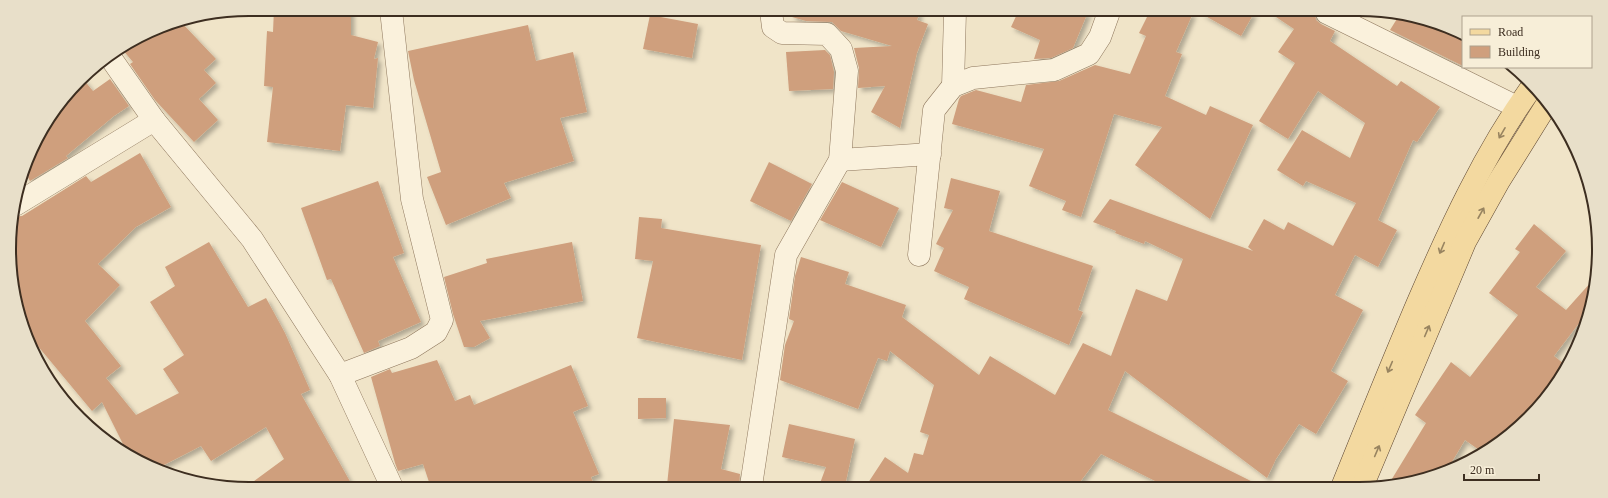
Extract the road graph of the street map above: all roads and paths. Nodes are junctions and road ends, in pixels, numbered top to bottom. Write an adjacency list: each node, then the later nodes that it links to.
1 (392, 16): 16 (street)
2 (772, 16): 13 (street)
3 (955, 16): 7 (street)
4 (1108, 16): 7 (street)
5 (1333, 16): 9 (street)
6 (112, 60): 11 (street)
7 (953, 86): 12 (street)
8 (1529, 90): 9 (main road)
9 (1517, 107): 19 (main road, one-way to 19)
10 (1545, 108): 20 (main road, one-way to 10)
11 (154, 120): 14 (street); 16 (street)
12 (930, 154): 13 (street); 15 (street)
13 (840, 160): 18 (street)
14 (21, 202)
15 (919, 255)
16 (340, 376): 17 (street)
17 (390, 482)
18 (751, 482)
19 (1344, 482)
20 (1364, 482)

